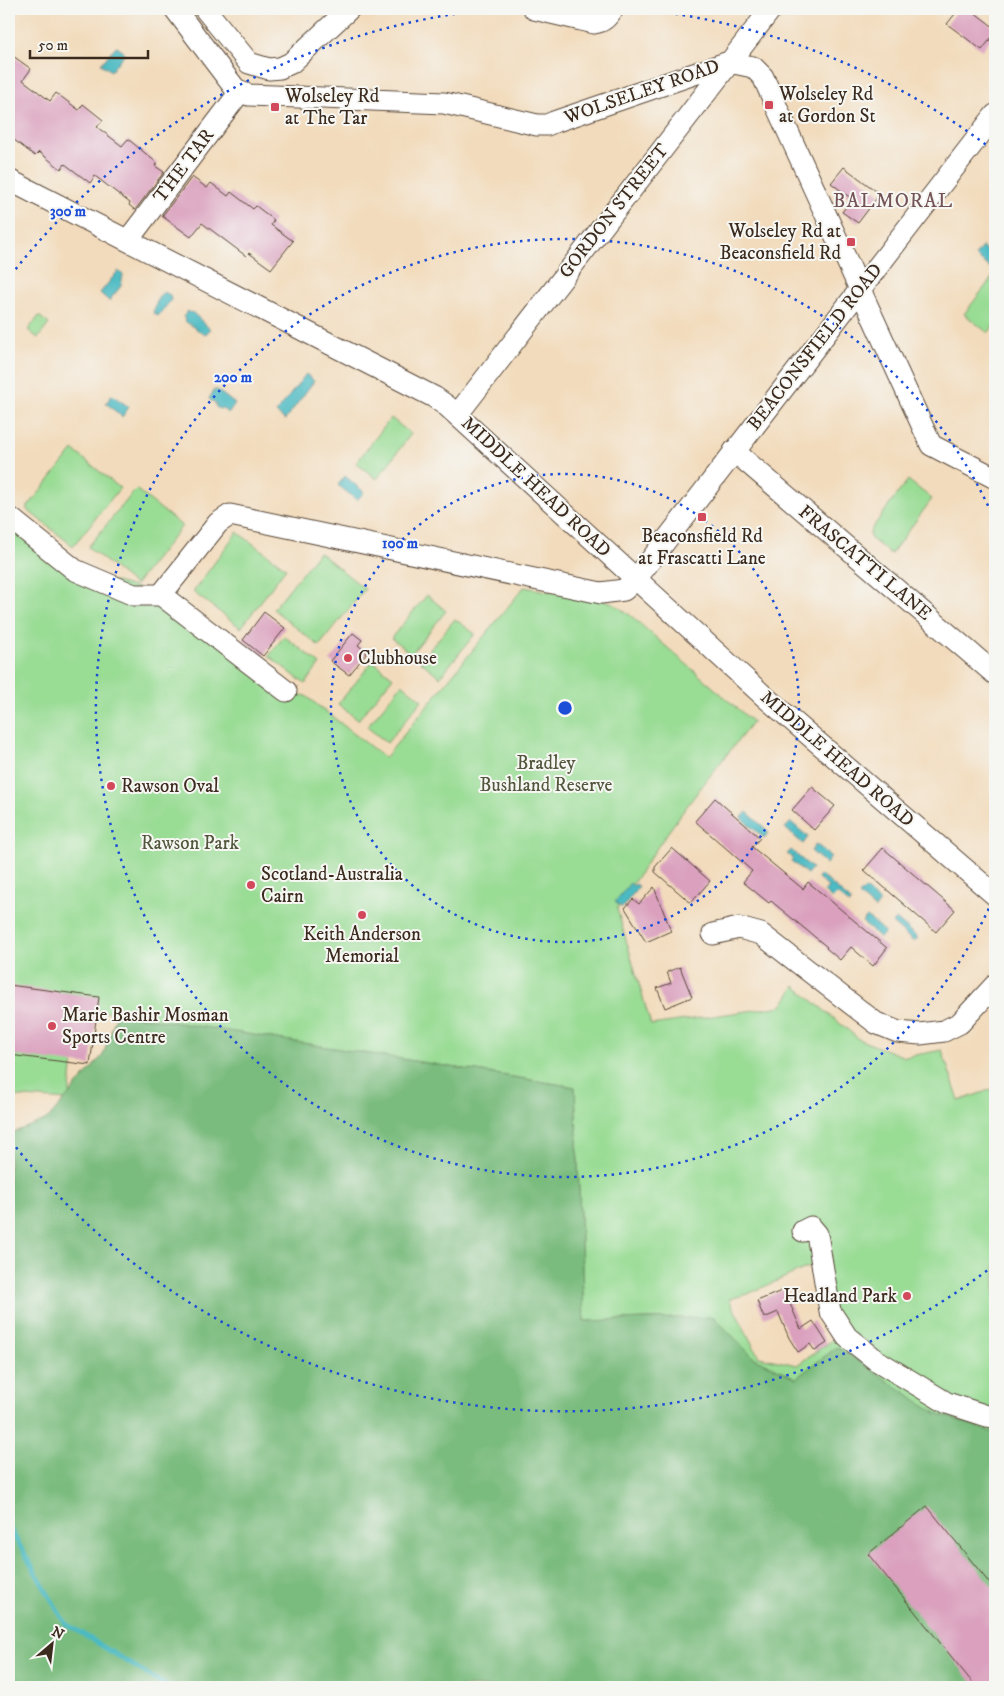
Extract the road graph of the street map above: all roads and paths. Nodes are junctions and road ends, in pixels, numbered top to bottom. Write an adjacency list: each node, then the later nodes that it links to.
1 (175, 9): 8 (street)
2 (205, 9): 3 (street)
3 (349, 9)
4 (534, 9): 5 (street)
5 (613, 9)
6 (771, 9): 7 (street, GORDON STREET)
7 (729, 62): 8 (street, WOLSELEY ROAD); 12 (street, WOLSELEY ROAD); 13 (street, GORDON STREET)
8 (240, 92): 11 (street, THE TAR)
9 (995, 115): 12 (street, BEACONSFIELD ROAD)
10 (9, 180): 11 (street, MIDDLE HEAD ROAD)
11 (128, 240): 13 (street, MIDDLE HEAD ROAD)
12 (860, 289): 14 (street, BEACONSFIELD ROAD); 15 (street, WOLSELEY ROAD)
13 (458, 414): 17 (street, MIDDLE HEAD ROAD)
14 (734, 451): 17 (street, BEACONSFIELD ROAD); 19 (street, FRASCATTI LANE)
15 (995, 478)
16 (9, 518): 18 (street)
17 (636, 579): 18 (street); 21 (street, MIDDLE HEAD ROAD)
18 (161, 595): 20 (street)
19 (995, 674)
20 (286, 692)
21 (995, 895)
22 (713, 934): 23 (street)
23 (995, 986)
24 (803, 1230): 25 (street)
25 (995, 1417)

